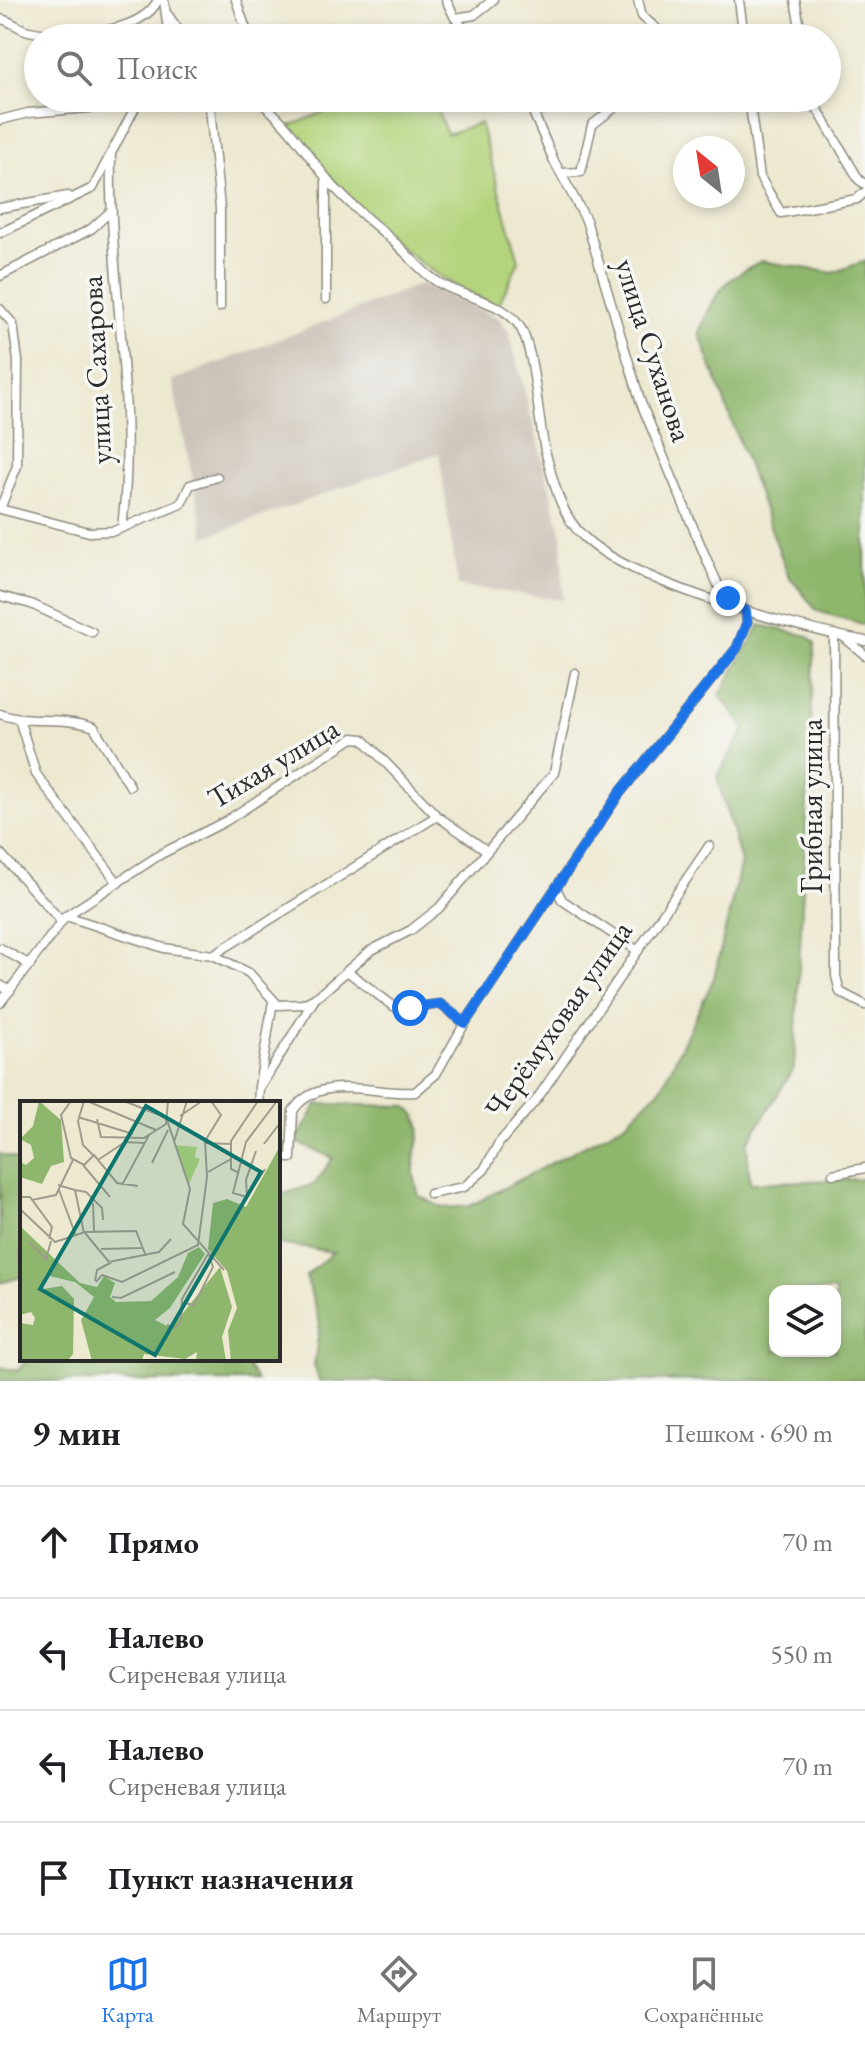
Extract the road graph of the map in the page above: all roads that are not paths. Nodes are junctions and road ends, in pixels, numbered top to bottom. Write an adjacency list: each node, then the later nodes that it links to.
1 (161, 0): 8 (street); 11 (street)
2 (236, 0): 14 (street)
3 (446, 0): 9 (street)
4 (493, 0): 9 (street)
5 (638, 0): 16 (street)
6 (739, 0): 17 (street)
7 (795, 0): 18 (street)
8 (168, 14): 12 (street); 13 (street)
9 (455, 18): 15 (street)
10 (0, 19): 19 (street)
11 (118, 24)
12 (168, 24)
13 (175, 24)
14 (244, 24)
15 (460, 24)
16 (651, 24)
17 (742, 24)
18 (799, 24)
19 (24, 29)
20 (37, 112): 30 (street)
21 (132, 112): 31 (street)
22 (210, 112): 42 (street)
23 (276, 112): 29 (street)
24 (279, 112): 29 (street)
25 (533, 112): 32 (street, улица Суханова)
26 (609, 112): 32 (street)
27 (751, 112): 35 (street)
28 (819, 112): 34 (street)
29 (280, 115): 33 (street)
30 (0, 120)
31 (111, 153): 36 (street); 38 (street, улица Сахарова)
32 (561, 173): 48 (street, улица Суханова)
33 (326, 178): 41 (street); 48 (street)
34 (865, 184)
35 (865, 192)
36 (80, 194): 37 (street); 39 (street)
37 (0, 208)
38 (110, 211): 40 (street); 46 (street, улица Сахарова)
39 (0, 233)
40 (0, 276)
41 (326, 299)
42 (220, 307)
43 (0, 309): 45 (street)
44 (217, 477): 46 (street)
45 (0, 509): 46 (street)
46 (122, 527)
47 (0, 596): 49 (street)
48 (746, 611): 50 (street); 63 (street)
49 (92, 632)
50 (834, 635): 51 (street); 73 (street, Грибная улица)
51 (845, 637): 52 (street); 53 (street)
52 (865, 641)
53 (865, 655)
54 (575, 673): 60 (street)
55 (0, 714): 56 (street)
56 (19, 719): 57 (street); 62 (street)
57 (130, 786)
58 (437, 816): 60 (street, Тихая улица); 62 (street, Тихая улица); 67 (street)
59 (709, 846): 66 (street, Черёмуховая улица)
60 (486, 850): 69 (street)
61 (0, 853): 64 (street)
62 (118, 883): 64 (street, Тихая улица)
63 (556, 887): 66 (street); 78 (street)
64 (64, 919): 67 (street); 68 (street)
65 (0, 948): 68 (street)
66 (638, 951): 84 (street, Черёмуховая улица)
67 (213, 955): 75 (street)
68 (30, 965): 71 (street)
69 (347, 971): 74 (street); 78 (street)
70 (0, 985): 71 (street)
71 (10, 991): 76 (street)
72 (865, 994): 73 (street)
73 (850, 996): 77 (street)
74 (317, 997): 75 (street); 79 (street)
75 (273, 1001): 79 (street)
76 (0, 1003)
77 (865, 1005)
78 (465, 1023): 81 (street)
79 (259, 1089): 80 (street)
80 (258, 1101)
81 (280, 1157)
82 (865, 1168): 83 (street)
83 (833, 1174)
84 (430, 1194)

